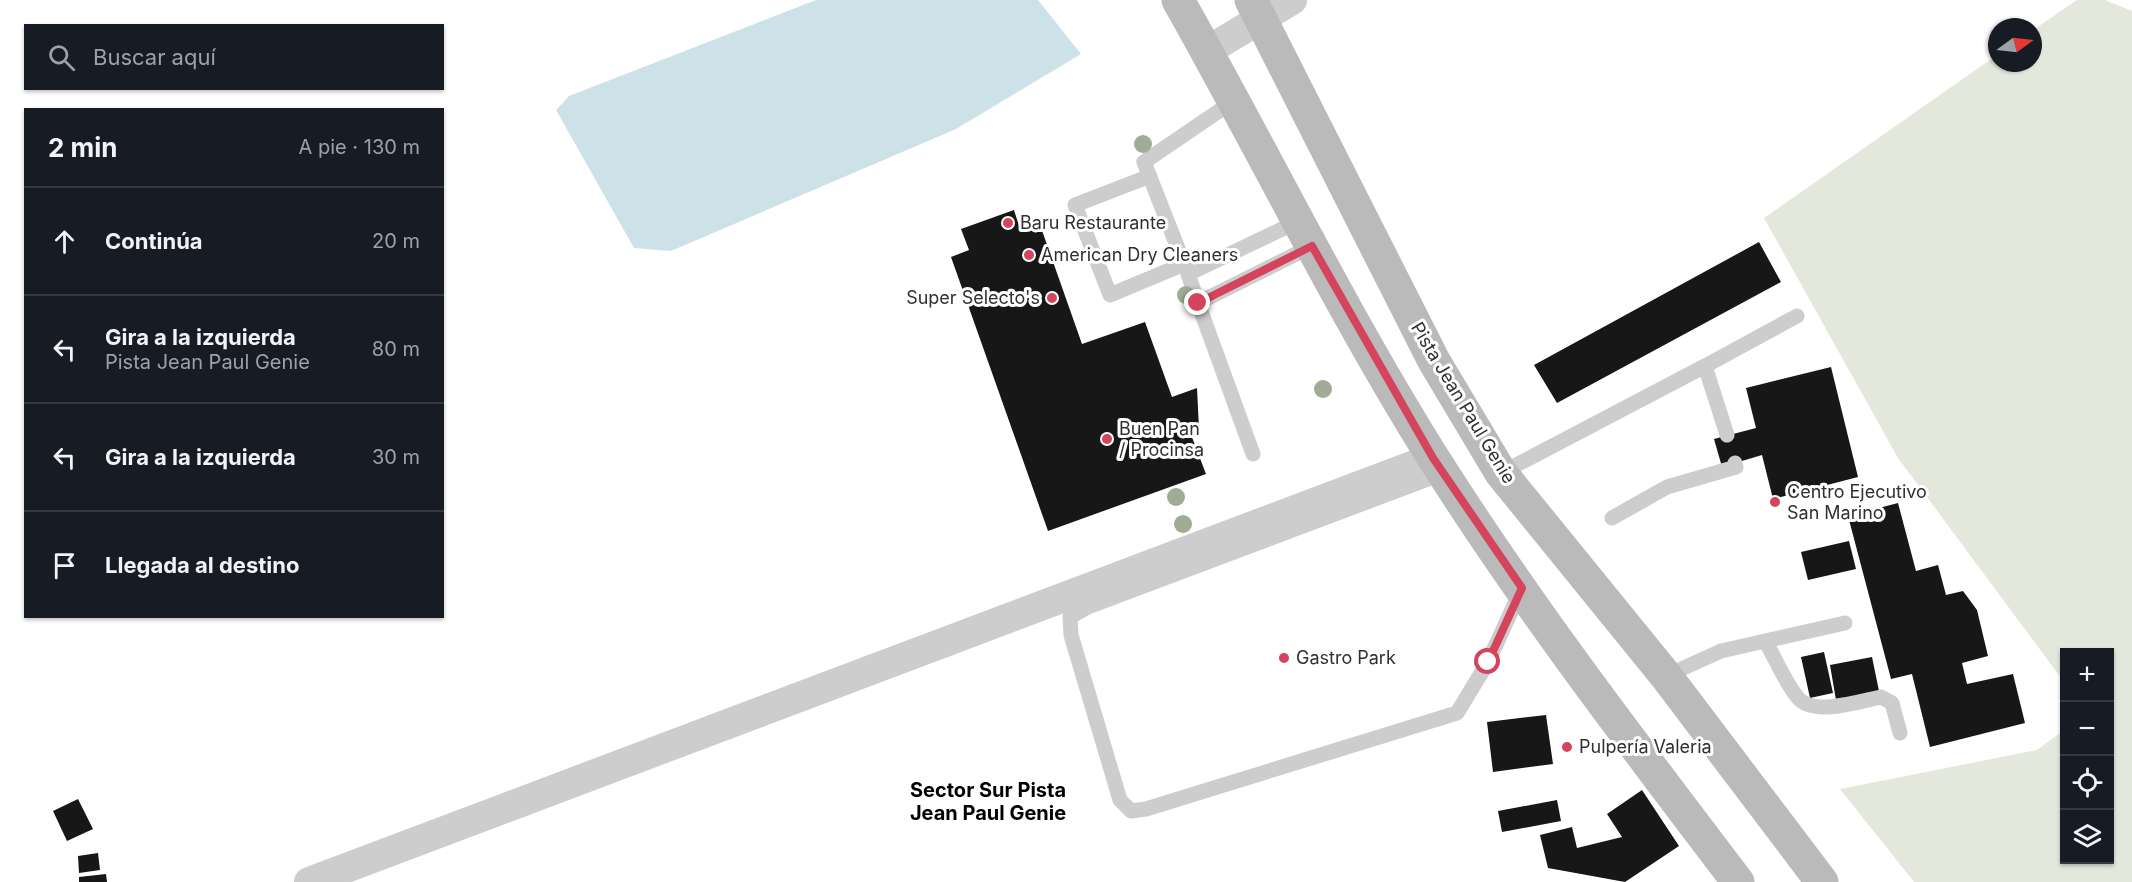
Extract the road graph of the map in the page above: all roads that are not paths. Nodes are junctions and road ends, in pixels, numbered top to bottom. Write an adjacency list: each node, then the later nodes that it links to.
1 (1178, 0): 4 (main road)
2 (1292, 0): 3 (street)
3 (1256, 9): 4 (street); 16 (main road, Pista Jean Paul Genie)
4 (1207, 51): 5 (main road)
5 (1235, 100): 6 (lane); 7 (main road)
6 (1150, 176): 8 (lane); 8 (lane)
7 (1306, 234): 8 (lane); 9 (lane); 15 (main road)
8 (1186, 269): 9 (lane)
9 (1198, 303): 13 (lane)
10 (1797, 316): 11 (lane)
11 (1705, 366): 12 (lane); 16 (lane)
12 (1727, 435)
13 (1253, 454)
14 (1735, 463): 17 (lane)
15 (1438, 465): 18 (main road); 18 (lane); 23 (street)
16 (1501, 473): 21 (main road, Pista Jean Paul Genie)
17 (1612, 518)
18 (1522, 588): 24 (main road)
19 (1845, 623): 20 (lane)
20 (1765, 641): 21 (lane); 22 (lane)
21 (1666, 675): 25 (main road, Pista Jean Paul Genie)
22 (1900, 733)
23 (309, 882)
24 (1738, 882)
25 (1821, 882)

